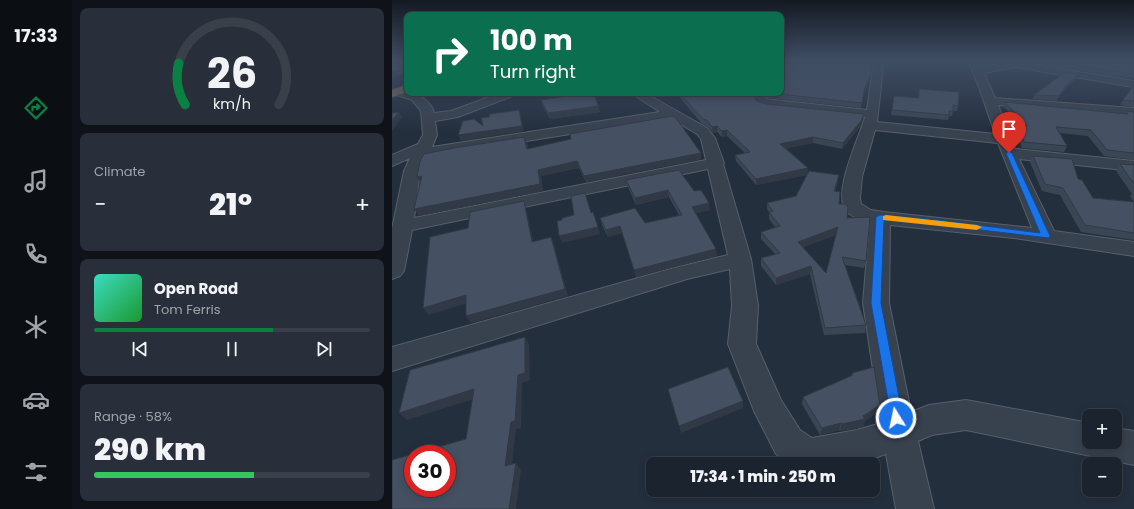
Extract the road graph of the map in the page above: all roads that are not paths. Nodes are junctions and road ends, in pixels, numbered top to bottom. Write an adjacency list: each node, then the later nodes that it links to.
1 (876, 84): 12 (street)
2 (983, 84): 8 (street)
3 (1115, 84): 9 (street)
4 (413, 96): 11 (street)
5 (503, 96): 11 (street)
6 (762, 96): 12 (street)
7 (655, 100): 14 (street); 16 (street)
8 (990, 101): 9 (street); 13 (street)
9 (1099, 109): 10 (street)
10 (1134, 112)
11 (428, 118): 14 (street)
12 (871, 119): 13 (street); 18 (street)
13 (1007, 146): 17 (street); 20 (street)
14 (422, 150): 15 (street); 19 (street)
15 (392, 161)
16 (716, 163): 19 (street); 22 (street)
17 (1134, 166)
18 (880, 217): 20 (street); 25 (street)
19 (403, 226): 23 (street)
20 (1046, 236): 21 (street)
21 (1134, 249)
22 (740, 259): 24 (street); 25 (street)
23 (392, 271)
24 (392, 358)
25 (899, 433): 26 (street); 29 (street)
26 (1082, 439)
27 (1122, 446): 28 (street)
28 (1134, 448)
29 (915, 509)

